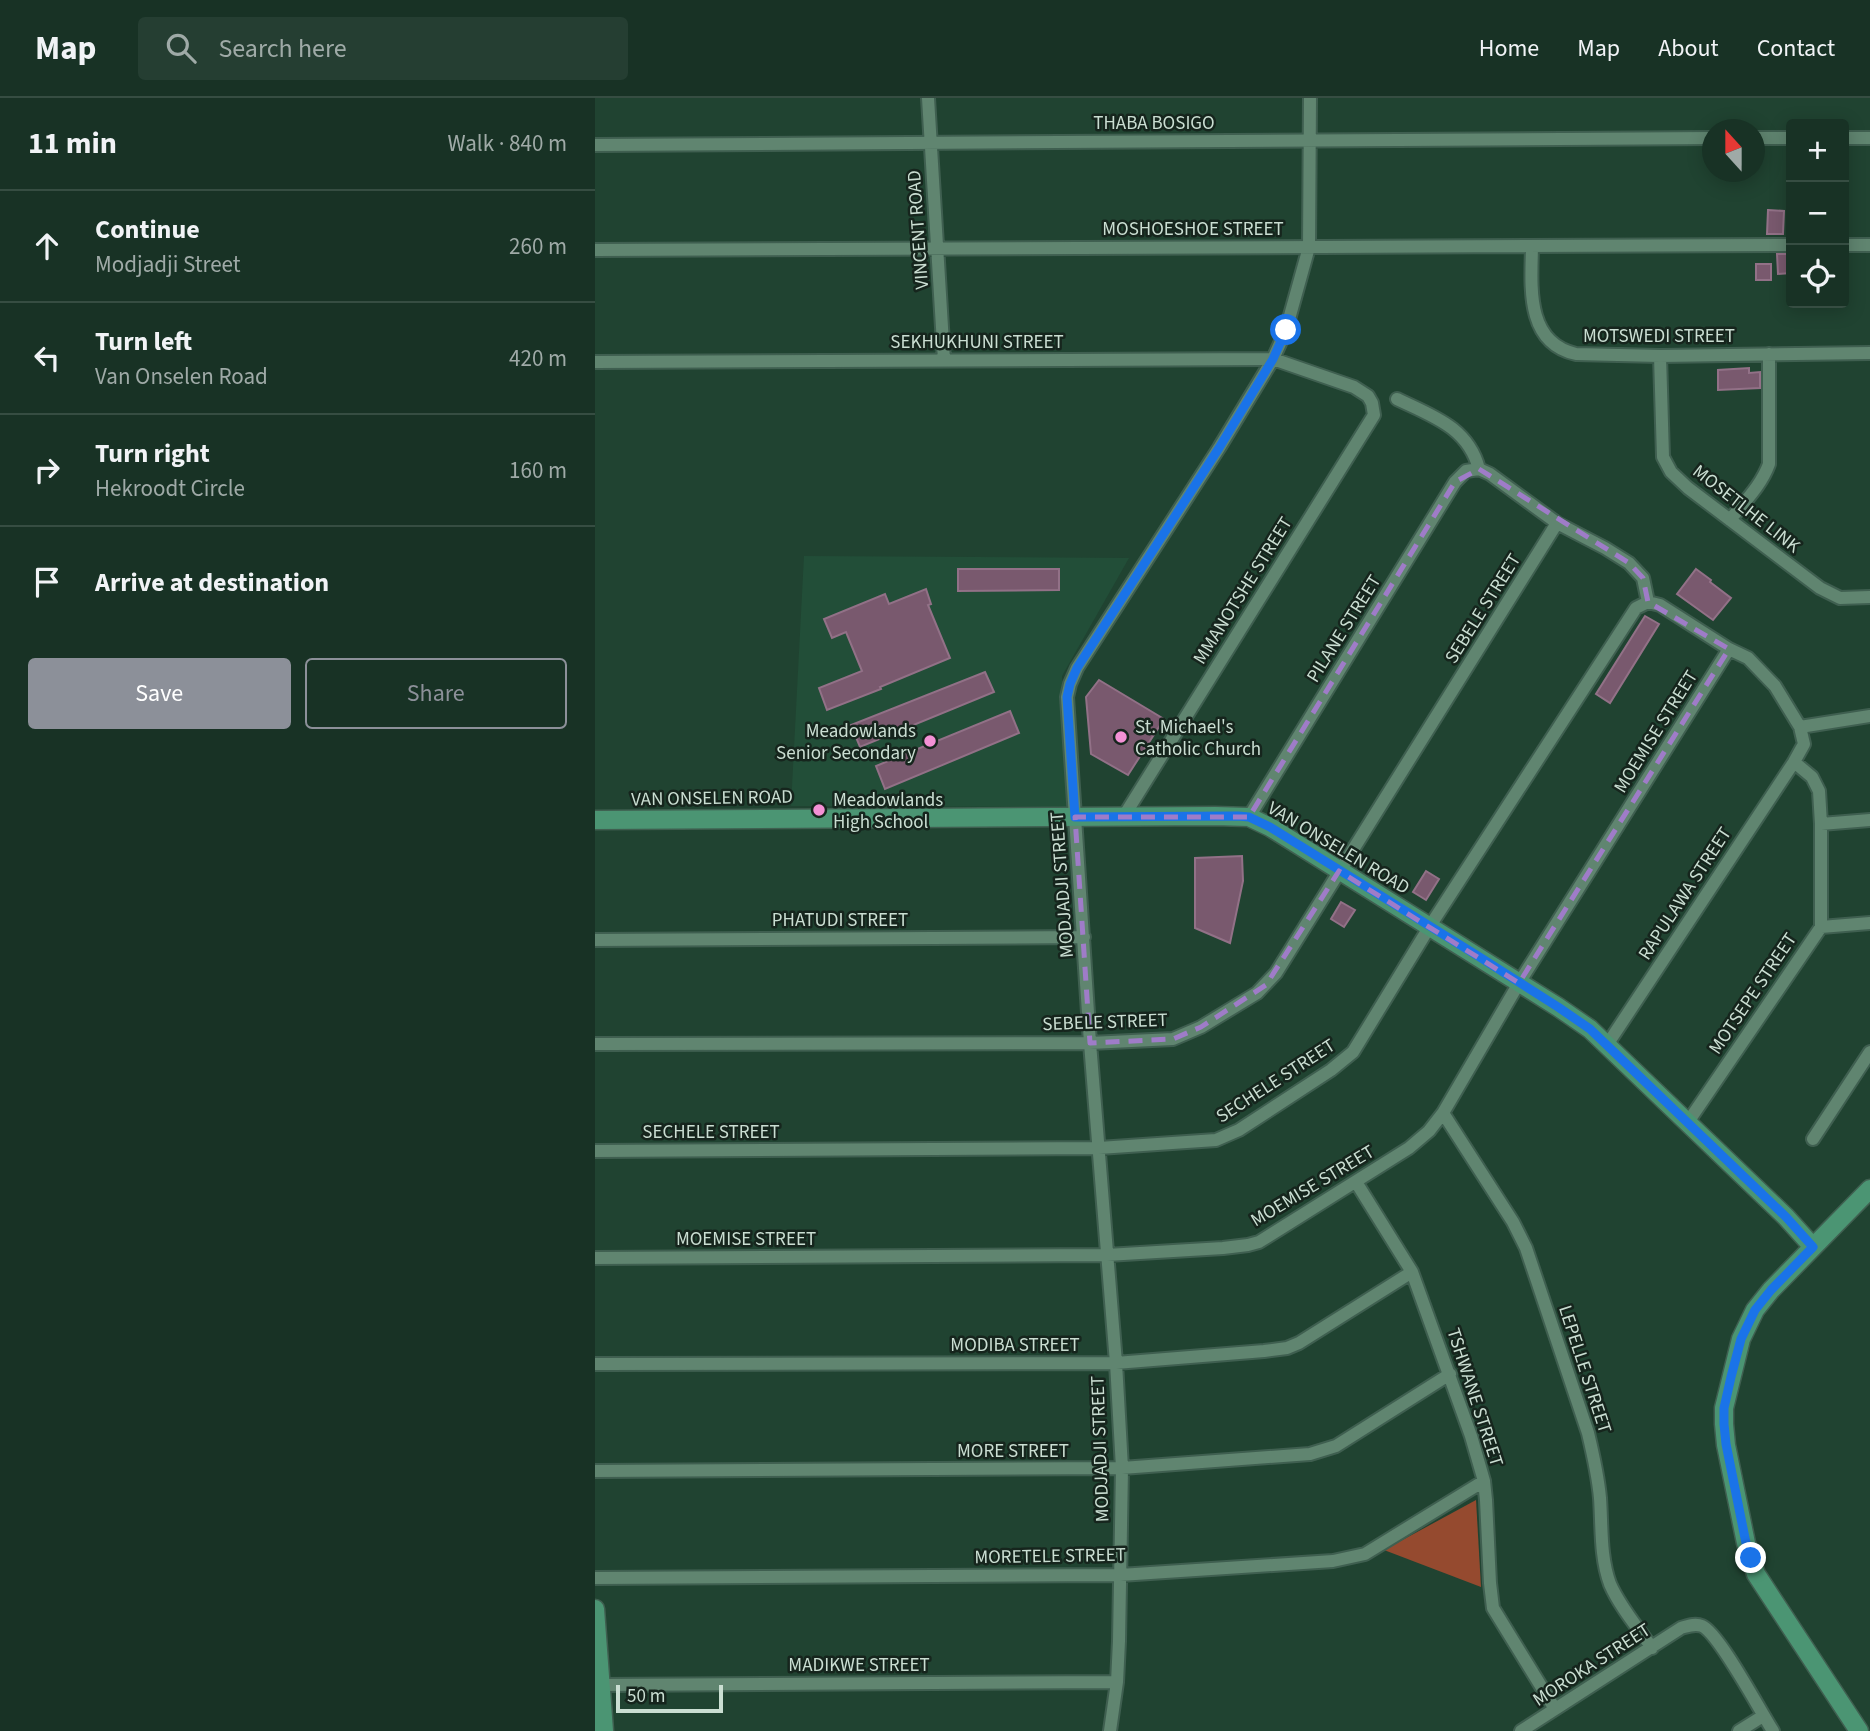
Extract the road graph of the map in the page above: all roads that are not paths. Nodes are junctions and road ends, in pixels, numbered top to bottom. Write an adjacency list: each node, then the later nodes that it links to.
1 (928, 98): 9 (street, VINCENT ROAD)
2 (1310, 98): 8 (street, MODJADJI STREET)
3 (1702, 138): 8 (street, THABA BOSIGO)
4 (1765, 138): 5 (street)
5 (1786, 138)
6 (1849, 138): 7 (street)
7 (1870, 138)
8 (1310, 140): 9 (street, THABA BOSIGO); 14 (street, MODJADJI STREET)
9 (931, 143): 10 (street, THABA BOSIGO); 17 (street, VINCENT ROAD)
10 (595, 145)
11 (1786, 245): 15 (street, MOSHOESHOE STREET)
12 (1849, 245): 13 (street)
13 (1870, 245)
14 (1309, 247): 15 (street, MOSHOESHOE STREET); 17 (street, MOSHOESHOE STREET); 21 (street, MODJADJI STREET)
15 (1532, 247): 20 (street, MOTSWEDI STREET)
16 (595, 250): 17 (street, MOSHOESHOE STREET)
17 (938, 250): 22 (street, VINCENT ROAD)
18 (1870, 353): 19 (street, MOTSWEDI STREET)
19 (1769, 354): 20 (street, MOTSWEDI STREET); 27 (street)
20 (1660, 356): 27 (street, MOSETLHE LINK)
21 (1273, 359): 22 (street, SEKHUKHUNI STREET); 24 (street, SEKHUKHUNI STREET); 36 (street, MODJADJI STREET)
22 (944, 360): 23 (street, SEKHUKHUNI STREET)
23 (595, 362)
24 (1354, 387): 35 (street, MMANOTSHE STREET)
25 (1397, 399): 26 (street)
26 (1479, 469): 28 (street); 37 (street, PILANE STREET)
27 (1730, 520): 29 (street, MOSETLHE LINK)
28 (1557, 523): 30 (street); 41 (street, SEBELE STREET)
29 (1870, 597)
30 (1648, 602): 31 (street); 43 (street, SECHELE STREET)
31 (1729, 649): 33 (street); 47 (street, MOEMISE STREET)
32 (1870, 716): 33 (street)
33 (1800, 727): 34 (street)
34 (1794, 762): 40 (street); 50 (street, RAPULAWA STREET)
35 (1124, 816): 36 (street, VAN ONSELEN ROAD); 37 (street, VAN ONSELEN ROAD)
36 (1075, 817): 38 (street, VAN ONSELEN ROAD); 45 (street, MODJADJI STREET)
37 (1249, 817): 41 (street, VAN ONSELEN ROAD)
38 (595, 820)
39 (1870, 820): 40 (street)
40 (1821, 824): 44 (street)
41 (1339, 871): 43 (street, VAN ONSELEN ROAD); 48 (street, SEBELE STREET)
42 (1870, 923): 44 (street, MOTSEPE STREET)
43 (1430, 926): 47 (street, VAN ONSELEN ROAD); 55 (street, SECHELE STREET)
44 (1821, 927): 53 (street, MOTSEPE STREET)
45 (1084, 937): 46 (street, PHATUDI STREET); 48 (street, MODJADJI STREET)
46 (595, 940)
47 (1519, 983): 50 (street, VAN ONSELEN ROAD); 52 (street, MOEMISE STREET)
48 (1090, 1043): 49 (street, SEBELE STREET); 55 (street, MODJADJI STREET)
49 (595, 1044)
50 (1608, 1045): 53 (street, VAN ONSELEN ROAD)
51 (1870, 1052): 54 (street)
52 (1443, 1113): 57 (street, MOEMISE STREET); 72 (street, LEPELLE STREET)
53 (1688, 1122): 59 (street, VAN ONSELEN ROAD)
54 (1813, 1139)
55 (1099, 1148): 56 (street, SECHELE STREET); 60 (street, MODJADJI STREET)
56 (595, 1151)
57 (1356, 1182): 60 (street, MOEMISE STREET); 62 (street, TSHWANE STREET)
58 (1870, 1189): 59 (street)
59 (1813, 1247): 82 (street)
60 (1107, 1255): 61 (street, MOEMISE STREET); 63 (street, MODJADJI STREET)
61 (595, 1258)
62 (1412, 1272): 63 (street, MODIBA STREET); 65 (street, TSHWANE STREET)
63 (1116, 1363): 64 (street, MODIBA STREET); 66 (street, MODJADJI STREET)
64 (595, 1364)
65 (1450, 1374): 66 (street, MORE STREET); 68 (street, TSHWANE STREET)
66 (1122, 1468): 67 (street, MORE STREET); 69 (street, MODJADJI STREET)
67 (595, 1471)
68 (1483, 1481): 69 (street, MORETELE STREET); 75 (street, TSHWANE STREET)
69 (1120, 1575): 70 (street, MORETELE STREET); 73 (street, MODJADJI STREET)
70 (595, 1578)
71 (595, 1609): 74 (street)
72 (1652, 1648): 75 (street, MOROKA STREET); 76 (street, MOROKA STREET)
73 (1117, 1682): 74 (street, MADIKWE STREET); 78 (street, MODJADJI STREET)
74 (600, 1685): 77 (street)
75 (1555, 1709): 79 (street, MOROKA STREET)
76 (1763, 1716): 80 (street); 81 (street)
77 (604, 1731)
78 (1110, 1731)
79 (1521, 1731)
80 (1739, 1731)
81 (1773, 1731)
82 (1859, 1731)

